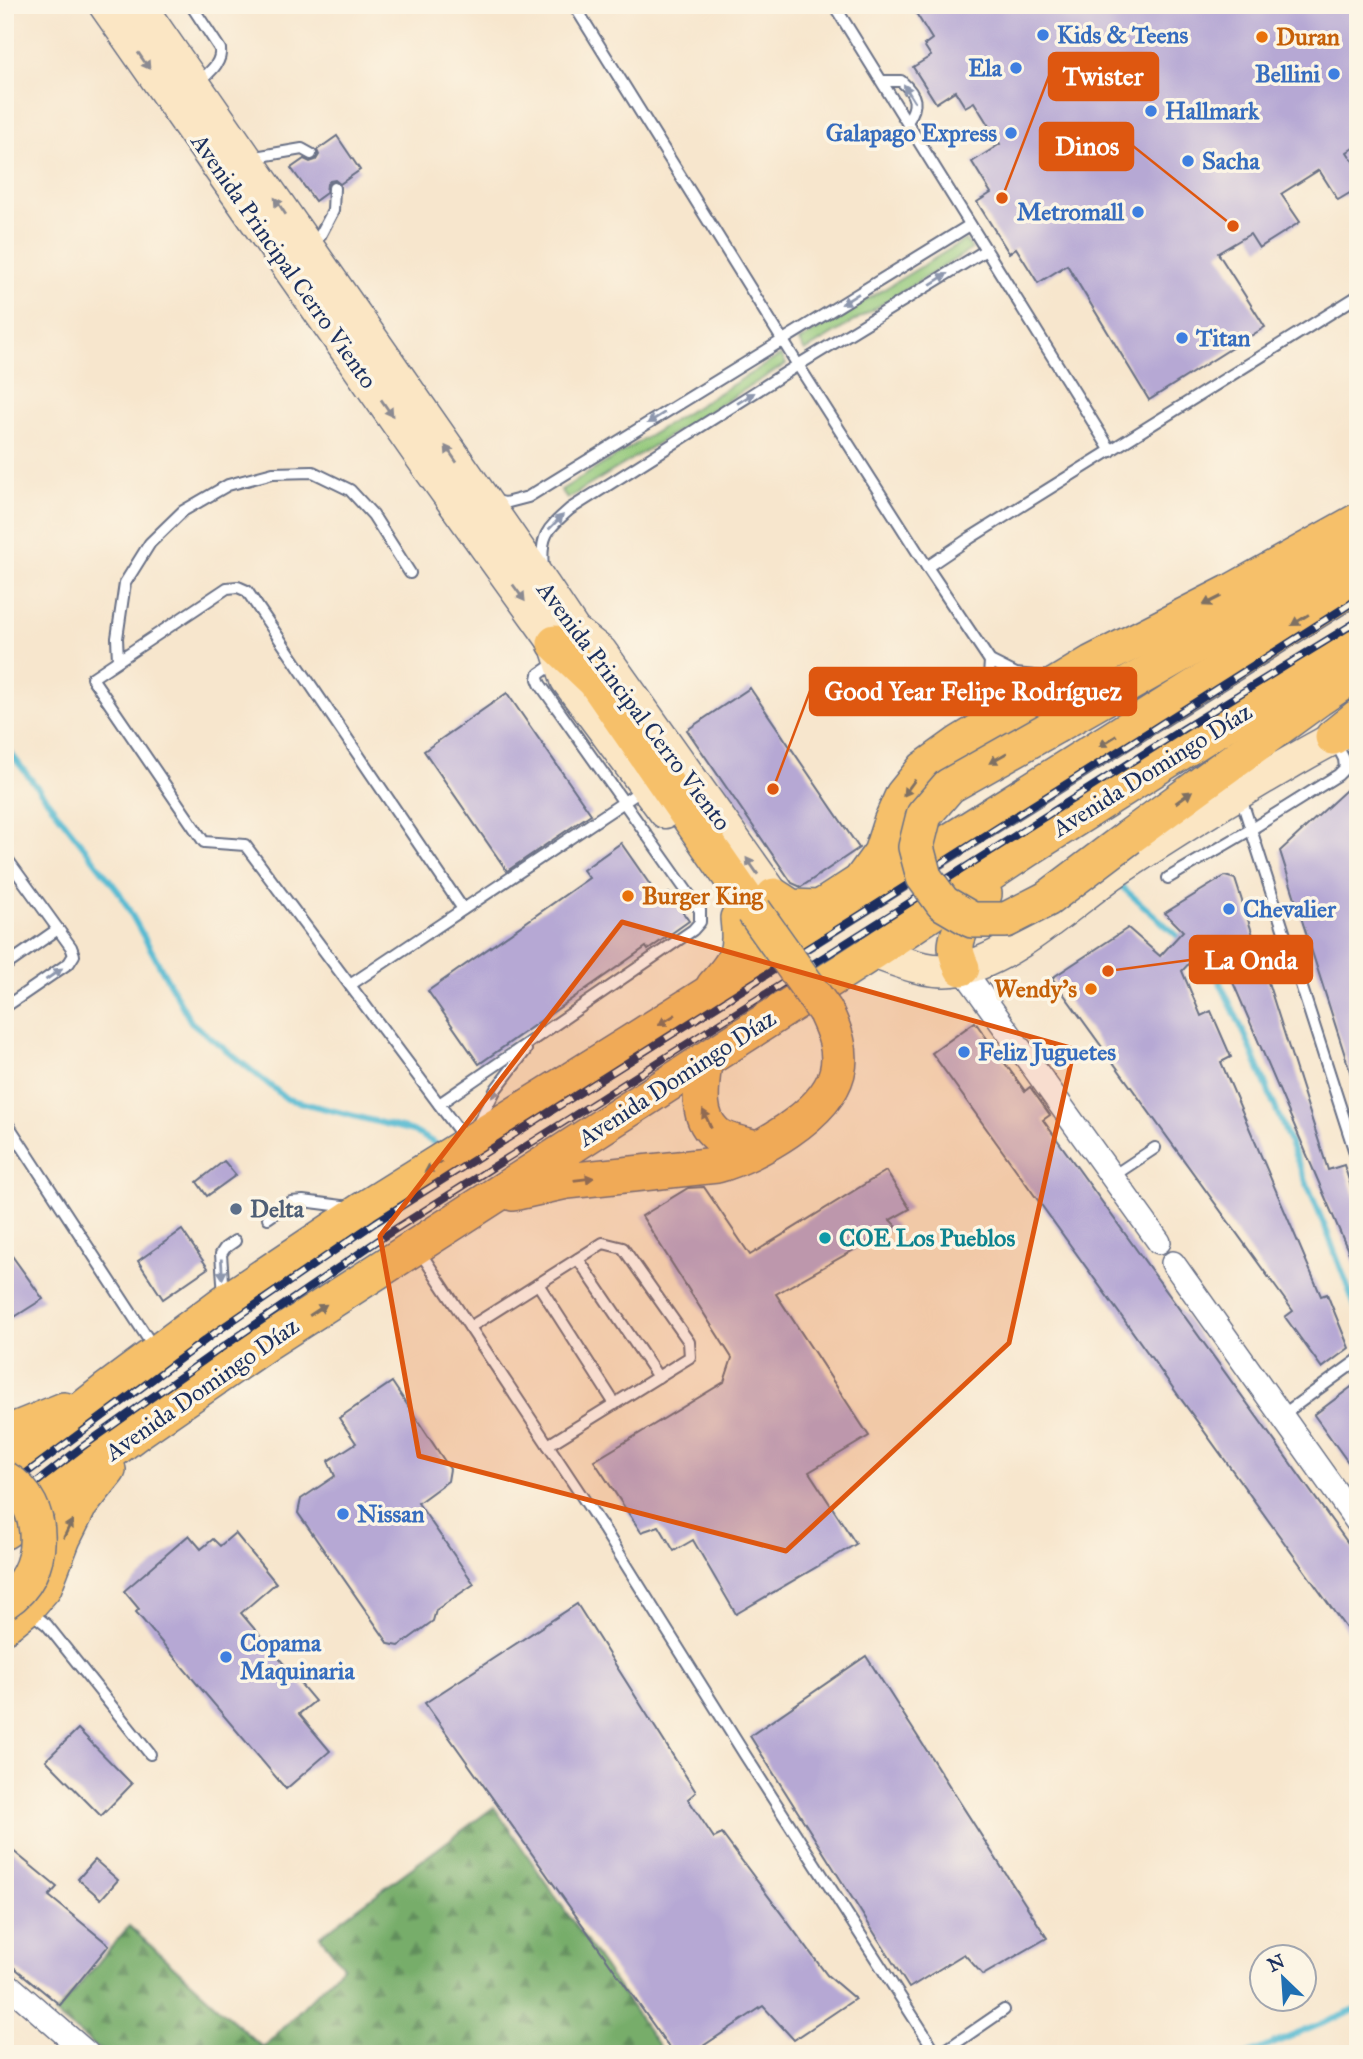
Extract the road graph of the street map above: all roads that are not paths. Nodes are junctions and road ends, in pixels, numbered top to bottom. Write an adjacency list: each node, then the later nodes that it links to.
1 (104, 5): 27 (street, Avenida Principal Cerro Viento, one-way to 27)
2 (191, 5): 7 (lane)
3 (574, 5): 16 (lane)
4 (834, 5): 6 (lane)
5 (146, 7): 7 (street, Avenida Principal Cerro Viento)
6 (882, 81): 8 (lane); 8 (lane, one-way to 6)
7 (196, 85): 10 (street, Avenida Principal Cerro Viento)
8 (906, 122): 12 (lane)
9 (311, 154): 10 (lane)
10 (247, 159): 14 (street, Avenida Principal Cerro Viento, one-way to 10)
11 (334, 188): 14 (lane)
12 (970, 225): 13 (lane); 16 (lane, one-way to 16)
13 (986, 250): 17 (lane, one-way to 13); 18 (lane)
14 (311, 252): 19 (street, Avenida Principal Cerro Viento, one-way to 14)
15 (1358, 296): 18 (lane)
16 (783, 341): 17 (lane); 19 (lane, one-way to 19)
17 (798, 365): 22 (lane); 25 (lane, one-way to 17)
18 (1111, 451): 22 (lane)
19 (482, 499): 25 (street, Avenida Principal Cerro Viento)
20 (1358, 521): 30 (main road, one-way to 30)
21 (1358, 553): 31 (main road, one-way to 31, bridge)
22 (927, 567): 29 (lane)
23 (410, 573): 28 (lane)
24 (1358, 584): 50 (main road, Avenida Domingo Díaz, one-way to 50)
25 (544, 586): 27 (street, Avenida Principal Cerro Viento)
26 (1358, 640): 32 (main road, Avenida Domingo Díaz)
27 (563, 644): 36 (street, Avenida Principal Cerro Viento); 41 (main road); 41 (street, Avenida Principal Cerro Viento, one-way to 27)
28 (118, 660): 43 (lane); 49 (lane)
29 (990, 661): 30 (lane); 34 (lane)
30 (1092, 663): 34 (main road)
31 (1353, 676): 32 (main road)
32 (1243, 712): 38 (main road, Avenida Domingo Díaz)
33 (1350, 727): 35 (street); 37 (lane)
34 (960, 743): 42 (main road, one-way to 42)
35 (1239, 793): 37 (lane); 48 (street)
36 (635, 794): 41 (street, Avenida Principal Cerro Viento); 43 (lane); 52 (lane)
37 (1251, 830): 40 (lane); 59 (lane)
38 (1026, 850): 45 (main road, Avenida Domingo Díaz); 48 (main road)
39 (5, 856): 44 (lane)
40 (1168, 878)
41 (756, 908): 42 (main road); 46 (main road); 58 (main road, bridge)
42 (820, 908): 46 (main road)
43 (463, 909): 49 (lane)
44 (58, 929): 47 (lane); 51 (lane, one-way to 44)
45 (873, 952): 48 (street); 53 (main road, Avenida Domingo Díaz)
46 (733, 965): 50 (main road)
47 (5, 966)
48 (962, 968): 60 (street)
49 (349, 985): 54 (lane)
50 (706, 995): 56 (main road, Avenida Domingo Díaz, one-way to 56)
51 (5, 1007)
52 (535, 1040): 54 (lane); 56 (lane, one-way to 56)
53 (704, 1061): 58 (main road, one-way to 53); 61 (main road, Avenida Domingo Díaz)
54 (439, 1104): 56 (lane)
55 (5, 1120): 72 (lane)
56 (469, 1144): 62 (main road, Avenida Domingo Díaz, one-way to 62)
57 (1154, 1147): 60 (lane)
58 (756, 1148): 61 (main road, one-way to 58)
59 (1358, 1163)
60 (1113, 1176): 65 (street)
61 (493, 1197): 66 (main road, Avenida Domingo Díaz)
62 (364, 1209): 63 (lane); 70 (main road, Avenida Domingo Díaz)
63 (268, 1218)
64 (235, 1241): 70 (lane, one-way to 70)
65 (1159, 1242)
66 (416, 1247): 71 (lane); 78 (main road, Avenida Domingo Díaz, one-way to 66)
67 (578, 1259): 69 (lane); 74 (lane); 74 (lane)
68 (1174, 1263): 77 (street)
69 (538, 1284): 71 (lane); 76 (lane)
70 (225, 1302): 72 (main road, Avenida Domingo Díaz)
71 (470, 1327): 80 (lane)
72 (157, 1353): 75 (main road, Avenida Domingo Díaz)
73 (1353, 1362): 77 (lane)
74 (657, 1377): 76 (lane)
75 (108, 1389): 79 (main road); 81 (main road, Avenida Domingo Díaz)
76 (615, 1404): 80 (lane)
77 (1281, 1416): 83 (street)
78 (140, 1430): 84 (main road, Avenida Domingo Díaz); 85 (main road, one-way to 78)
79 (5, 1434)
80 (548, 1446): 90 (lane)
81 (5, 1470)
82 (5, 1479): 85 (main road, bridge)
83 (1358, 1523)
84 (5, 1531)
85 (12, 1611): 86 (lane)
86 (150, 1754)
87 (5, 1982): 89 (street)
88 (1004, 2010): 90 (lane)
89 (88, 2054)
90 (939, 2054)

